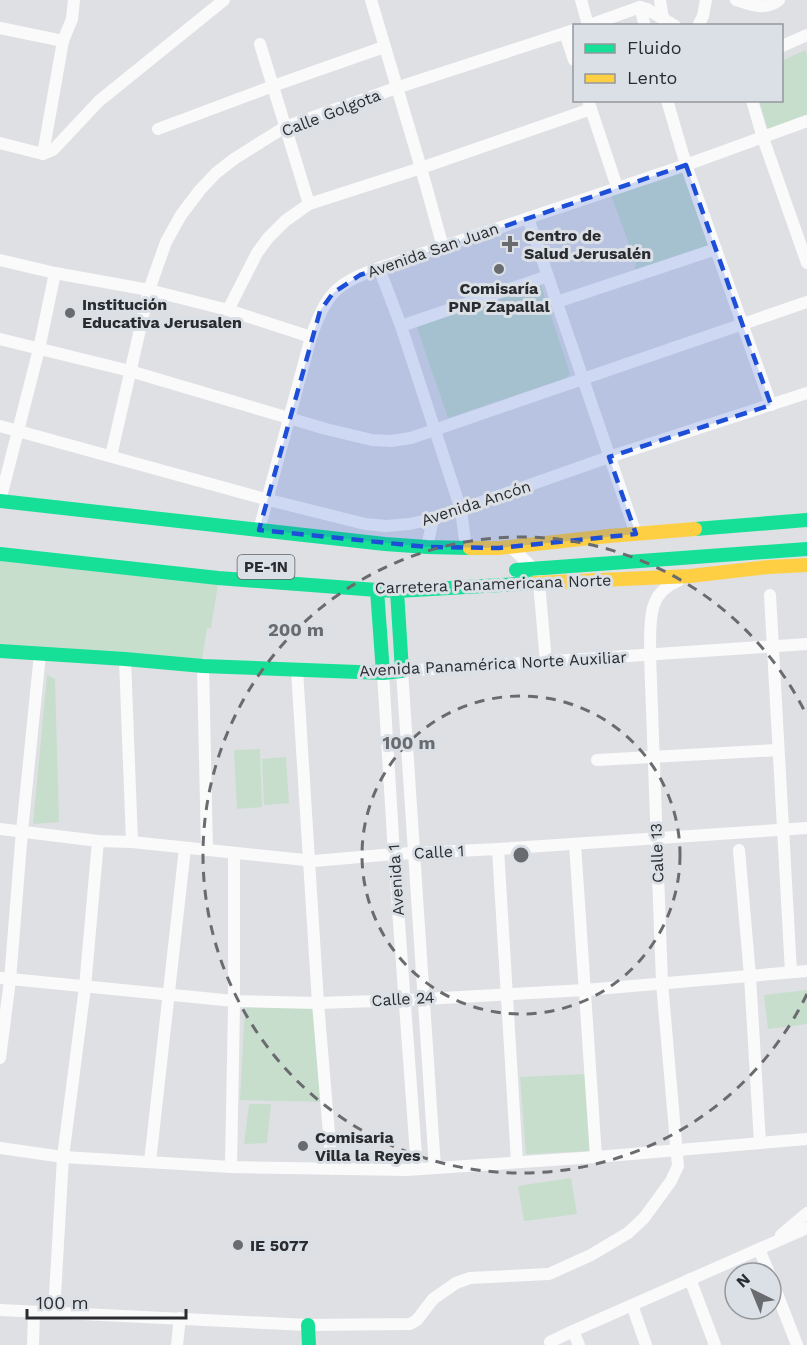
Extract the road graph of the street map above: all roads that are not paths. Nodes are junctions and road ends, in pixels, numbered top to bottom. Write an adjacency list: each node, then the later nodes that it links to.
1 (74, 0): 19 (street)
2 (224, 0): 34 (street)
3 (371, 0): 22 (street)
4 (581, 0): 11 (street)
5 (660, 0): 10 (street)
6 (706, 0): 15 (street)
7 (736, 0): 8 (street)
8 (779, 0)
9 (640, 8): 10 (street); 12 (street); 13 (street)
10 (663, 19): 14 (street)
11 (588, 24)
12 (591, 24)
13 (644, 24)
14 (672, 24)
15 (699, 24)
16 (0, 28): 19 (street)
17 (570, 31): 23 (street); 25 (street, Calle Golgota)
18 (806, 39): 21 (street)
19 (63, 40): 34 (street)
20 (260, 44): 24 (street)
21 (783, 46)
22 (384, 47): 24 (street); 25 (street)
23 (573, 53)
24 (273, 86): 30 (street); 31 (street)
25 (396, 88): 30 (street, Calle Golgota); 36 (street)
26 (669, 102): 35 (street)
27 (753, 102): 32 (street)
28 (590, 105): 36 (street); 37 (street)
29 (807, 121): 32 (street, Avenida San Juan)
30 (285, 127): 38 (street); 47 (street, Calle Golgota)
31 (158, 129)
32 (763, 138): 35 (street, Avenida San Juan); 43 (street)
33 (0, 143): 34 (street)
34 (43, 154)
35 (686, 165): 37 (street, Avenida San Juan); 41 (street)
36 (421, 168): 38 (street); 40 (street)
37 (618, 187): 39 (street, Avenida San Juan)
38 (309, 204): 50 (street)
39 (528, 218): 40 (street, Avenida San Juan); 46 (street)
40 (443, 247): 44 (street, Avenida San Juan)
41 (716, 249): 48 (street); 51 (street)
42 (0, 260): 45 (street)
43 (807, 263)
44 (379, 268): 52 (street); 53 (street, Avenida San Juan)
45 (55, 273): 47 (street); 55 (street)
46 (548, 276): 48 (street); 52 (street)
47 (149, 290): 50 (street); 56 (street, Calle Golgota)
48 (557, 302): 57 (street)
49 (807, 302): 51 (street)
50 (228, 310): 53 (street)
51 (742, 324): 57 (street); 59 (street)
52 (401, 326): 63 (street)
53 (311, 337): 60 (street, Avenida San Juan)
54 (0, 339): 55 (street)
55 (39, 349): 56 (street); 62 (street)
56 (130, 371): 60 (street); 64 (street, Calle Golgota)
57 (583, 379): 63 (street); 65 (street)
58 (807, 393): 59 (street, Avenida Ancón)
59 (771, 405): 65 (street, Avenida Ancón)
60 (290, 417): 63 (street); 66 (street, Avenida San Juan)
61 (0, 426): 62 (street, Avenida Ancón)
62 (18, 430): 64 (street, Avenida Ancón); 67 (street)
63 (435, 430): 68 (street)
64 (111, 456): 66 (street, Avenida Ancón)
65 (609, 457): 68 (street, Avenida Ancón); 72 (street)
66 (268, 500): 69 (street, Avenida Ancón); 71 (street, Avenida San Juan)
67 (0, 501): 71 (main road)
68 (461, 510): 69 (street, Avenida Ancón); 75 (street)
69 (434, 519): 73 (street)
70 (807, 520): 72 (main road)
71 (259, 530): 73 (main road)
72 (636, 534): 74 (main road)
73 (427, 547): 75 (main road)
74 (511, 547): 75 (main road); 79 (street)
75 (466, 548)
76 (807, 549): 79 (main road, Carretera Panamericana Norte)
77 (0, 554): 83 (main road, Carretera Panamericana Norte / PE-1N)
78 (807, 565): 81 (main road, Carretera Panamericana Norte / PE-1N)
79 (533, 568): 80 (main road, Carretera Panamericana Norte); 82 (street)
80 (499, 571)
81 (690, 576): 82 (main road, Carretera Panamericana Norte / PE-1N); 90 (street, Calle 13)
82 (539, 583): 84 (main road, Carretera Panamericana Norte / PE-1N); 92 (street)
83 (377, 590): 84 (main road, Carretera Panamericana Norte / PE-1N); 96 (main road, Avenida 1)
84 (397, 591): 95 (main road, Avenida 1)
85 (770, 595): 87 (street)
86 (807, 644): 87 (street, Avenida Panamérica Norte Auxiliar)
87 (772, 646): 90 (street, Avenida Panamérica Norte Auxiliar); 97 (street)
88 (0, 651): 89 (main road, Avenida Panamérica Norte Auxiliar)
89 (39, 654): 91 (main road, Avenida Panamérica Norte Auxiliar); 103 (street)
90 (650, 655): 92 (street, Avenida Panamérica Norte Auxiliar); 98 (street, Calle 13)
91 (125, 659): 93 (main road, Avenida Panamérica Norte Auxiliar); 106 (street)
92 (546, 662): 95 (street, Avenida Panamérica Norte Auxiliar)
93 (203, 666): 94 (main road, Avenida Panamérica Norte Auxiliar); 110 (street)
94 (297, 670): 96 (main road, Avenida Panamérica Norte Auxiliar); 115 (street)
95 (402, 671): 96 (main road, Avenida Panamérica Norte Auxiliar); 113 (street, Avenida 1)
96 (383, 673): 114 (street, Avenida 1)
97 (778, 750): 98 (street); 102 (street)
98 (653, 757): 99 (street); 104 (street, Calle 13)
99 (597, 760)
100 (807, 828): 102 (street, Calle 1)
101 (0, 829): 103 (street, Calle 1)
102 (783, 829): 104 (street, Calle 1); 117 (street)
103 (22, 831): 105 (street, Calle 1); 119 (street)
104 (656, 839): 107 (street, Calle 1); 120 (street, Calle 13)
105 (98, 841): 106 (street, Calle 1); 121 (street)
106 (132, 842): 108 (street, Calle 1)
107 (575, 844): 109 (street, Calle 1); 122 (street)
108 (185, 848): 110 (street, Calle 1); 124 (street)
109 (498, 849): 113 (street, Calle 1); 123 (street)
110 (207, 850): 112 (street, Calle 1)
111 (739, 850): 118 (street)
112 (234, 853): 115 (street, Calle 1); 127 (street)
113 (414, 853): 114 (street, Calle 1); 125 (street, Avenida 1)
114 (394, 854): 115 (street, Calle 1); 126 (street, Avenida 1)
115 (309, 861): 128 (street)
116 (807, 971): 117 (street, Calle 24)
117 (791, 972): 118 (street, Calle 24)
118 (750, 976): 120 (street, Calle 24); 131 (street)
119 (5, 979): 121 (street, Calle 24); 129 (street)
120 (663, 982): 122 (street, Calle 24); 133 (street, Calle 13)
121 (85, 987): 124 (street, Calle 24); 134 (street)
122 (585, 990): 123 (street, Calle 24); 135 (street)
123 (507, 993): 125 (street, Calle 24); 137 (street)
124 (168, 995): 127 (street, Calle 24); 136 (street)
125 (424, 999): 126 (street, Calle 24); 139 (street, Avenida 1)
126 (406, 1000): 128 (street, Calle 24); 141 (street, Avenida 1)
127 (234, 1002): 128 (street, Calle 24); 138 (street)
128 (318, 1003): 140 (street)
129 (0, 1058)
130 (807, 1140): 131 (street)
131 (760, 1143): 133 (street)
132 (0, 1148): 134 (street)
133 (678, 1150): 135 (street); 153 (street, Calle 13)
134 (63, 1157): 136 (street); 151 (street)
135 (597, 1157): 137 (street)
136 (150, 1162): 138 (street)
137 (517, 1162): 139 (street)
138 (231, 1167): 140 (street)
139 (435, 1168): 141 (street)
140 (332, 1169): 141 (street)
141 (417, 1169)
142 (807, 1214): 144 (street)
143 (807, 1228): 144 (street)
144 (765, 1246): 145 (street); 146 (street)
145 (767, 1261)
146 (690, 1279): 147 (street); 161 (street)
147 (632, 1305): 154 (street); 160 (street)
148 (783, 1309): 162 (street)
149 (0, 1310): 150 (street)
150 (34, 1312): 151 (street); 156 (street)
151 (54, 1313): 152 (street)
152 (180, 1318): 153 (street); 157 (street)
153 (308, 1325): 158 (main road)
154 (573, 1331): 155 (street); 159 (street)
155 (550, 1342)
156 (33, 1345)
157 (177, 1345)
158 (309, 1345)
159 (579, 1345)
160 (646, 1345)
161 (715, 1345)
162 (797, 1345)

